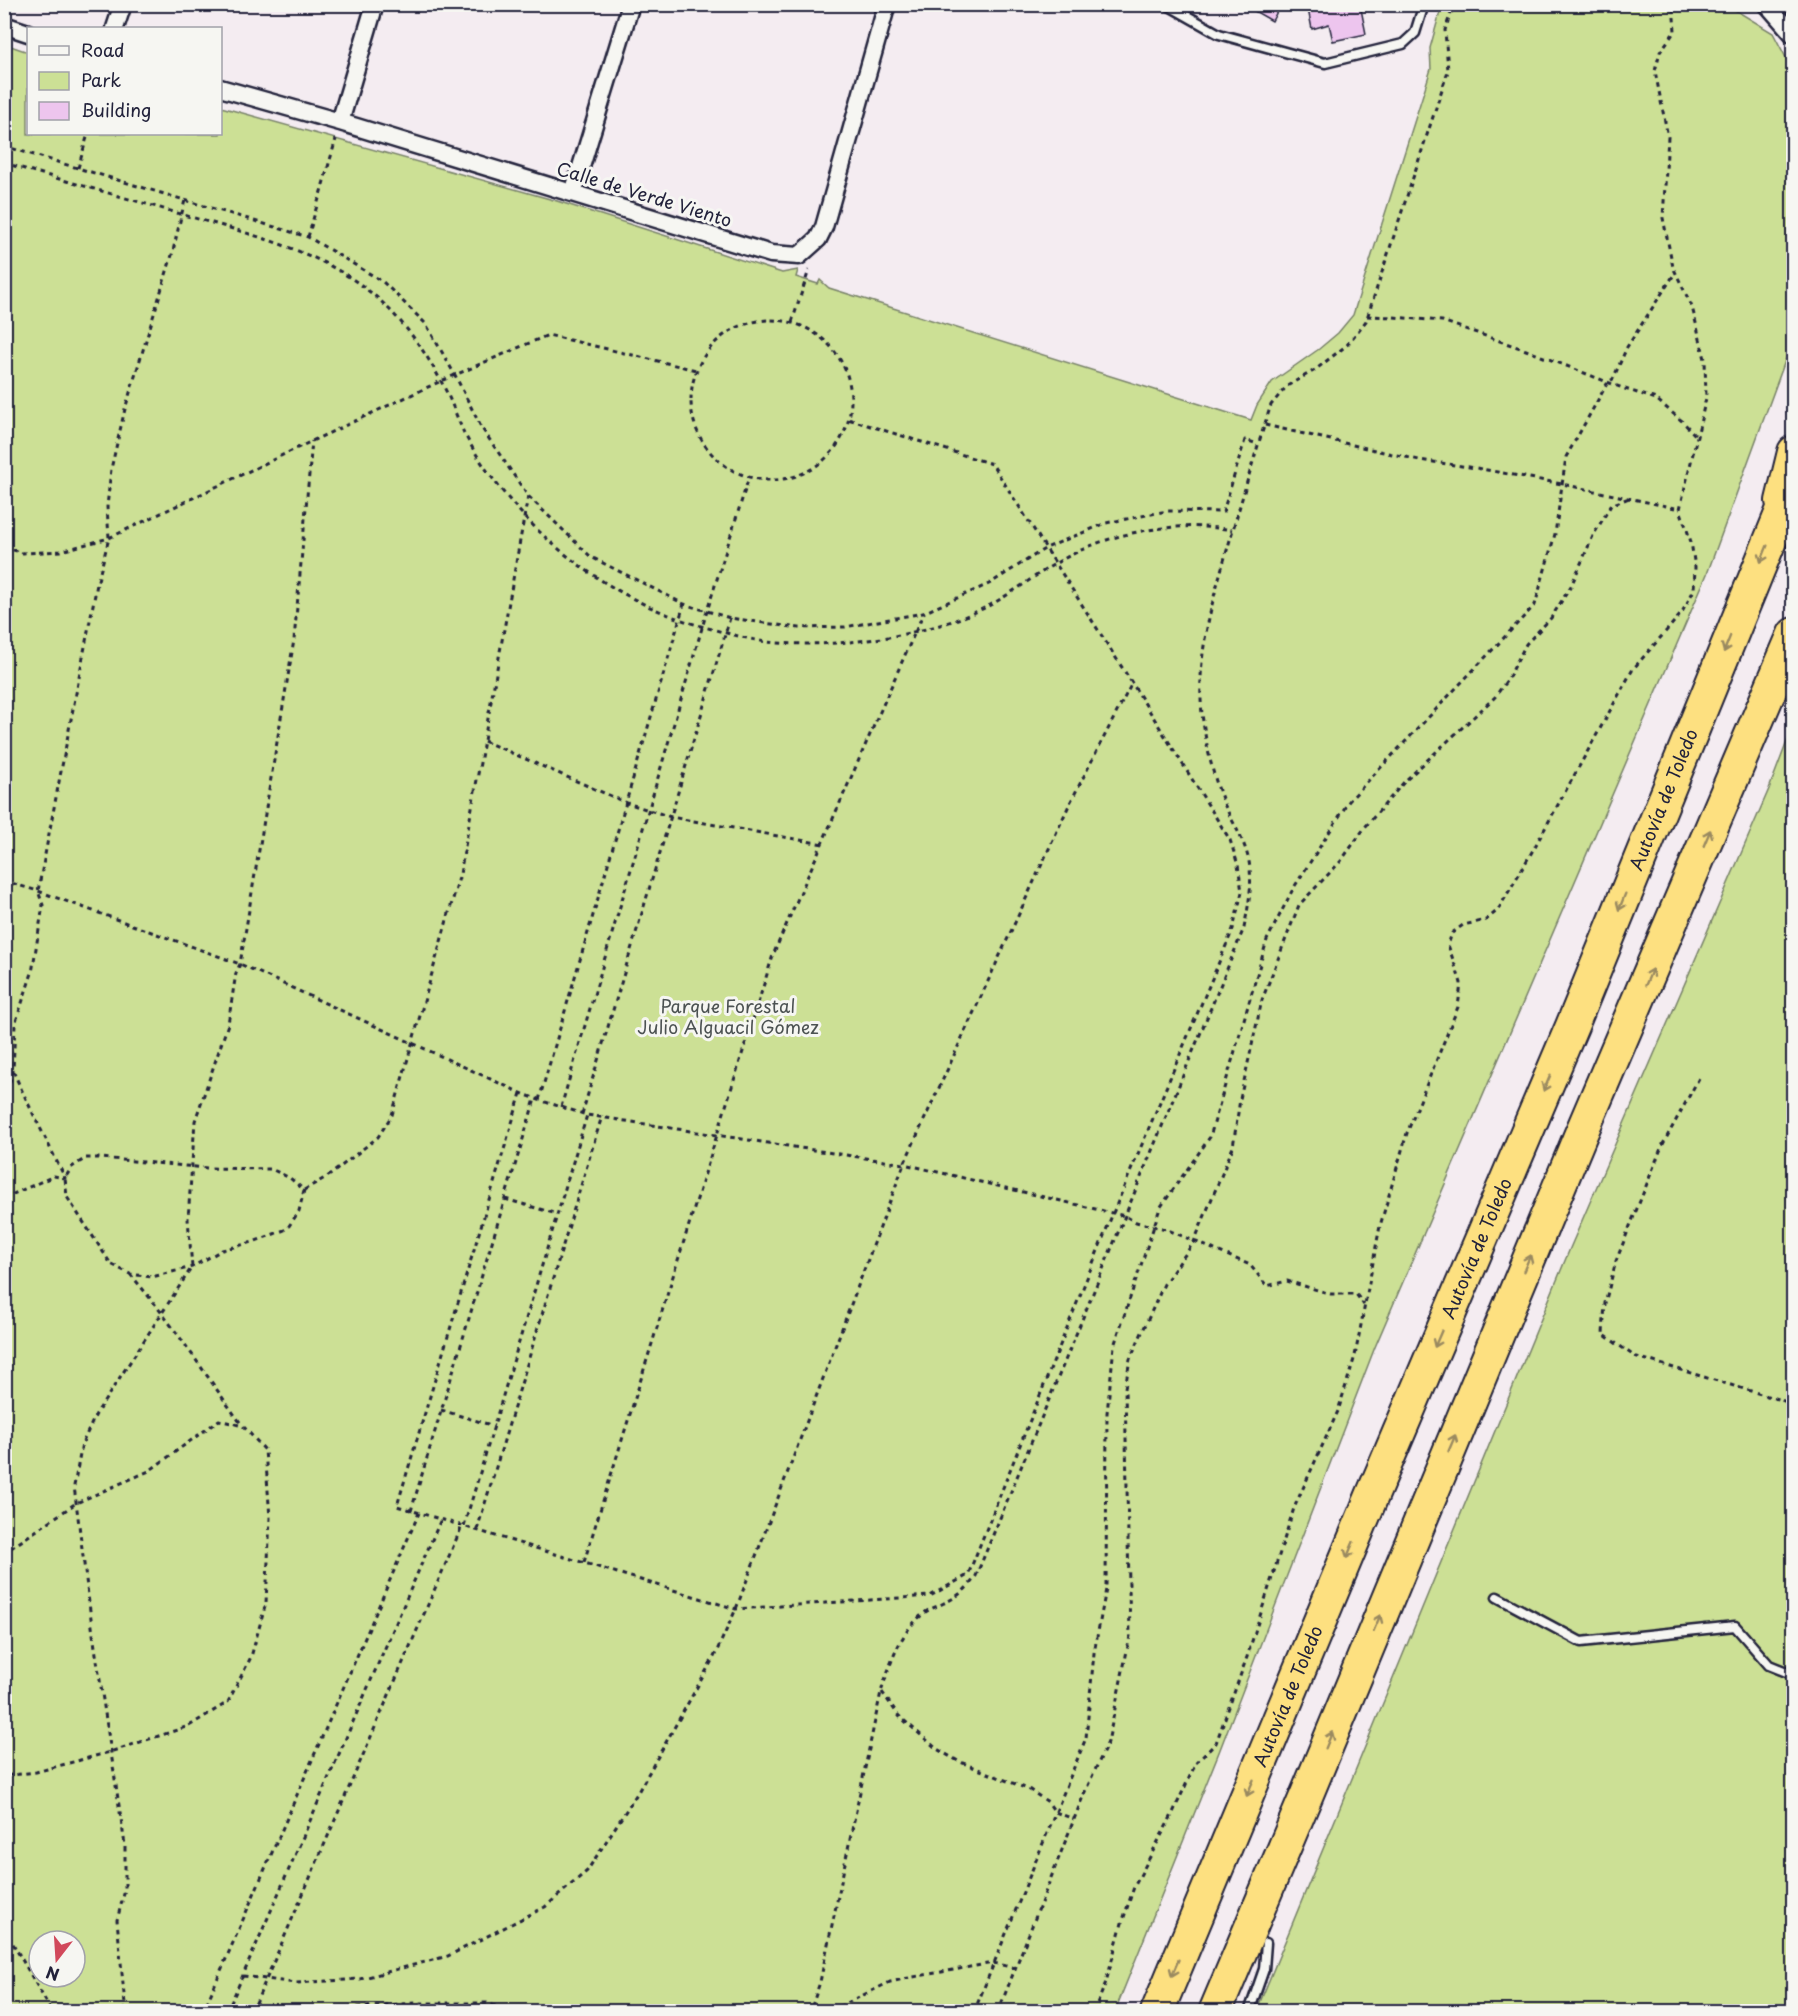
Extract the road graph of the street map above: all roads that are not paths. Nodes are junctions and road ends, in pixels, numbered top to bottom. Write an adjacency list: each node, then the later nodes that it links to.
1 (123, 4): 9 (street)
2 (375, 4): 13 (street)
3 (631, 4): 14 (street)
4 (887, 4): 14 (street, Calle de Verde Viento)
5 (1166, 4): 6 (lane)
6 (1424, 4)
7 (1767, 4): 11 (street)
8 (4, 25): 10 (street)
9 (115, 27)
10 (27, 33)
11 (1794, 35)
12 (222, 89): 13 (street, Calle de Verde Viento)
13 (338, 131): 14 (street, Calle de Verde Viento)
14 (573, 193)
15 (1794, 452): 17 (highway)
16 (1794, 483): 17 (highway, Autovía de Toledo)
17 (1778, 518): 25 (highway, Autovía de Toledo, one-way to 25)
18 (1794, 634): 20 (highway, one-way to 18)
19 (1794, 687): 20 (highway)
20 (1668, 930): 23 (highway, one-way to 20)
21 (1497, 1598): 22 (lane)
22 (1794, 1676)
23 (1307, 1794): 24 (highway); 26 (highway)
24 (1266, 1943): 27 (highway); 28 (lane)
25 (1156, 2012)
26 (1215, 2012)
27 (1239, 2012)
28 (1249, 2012)

